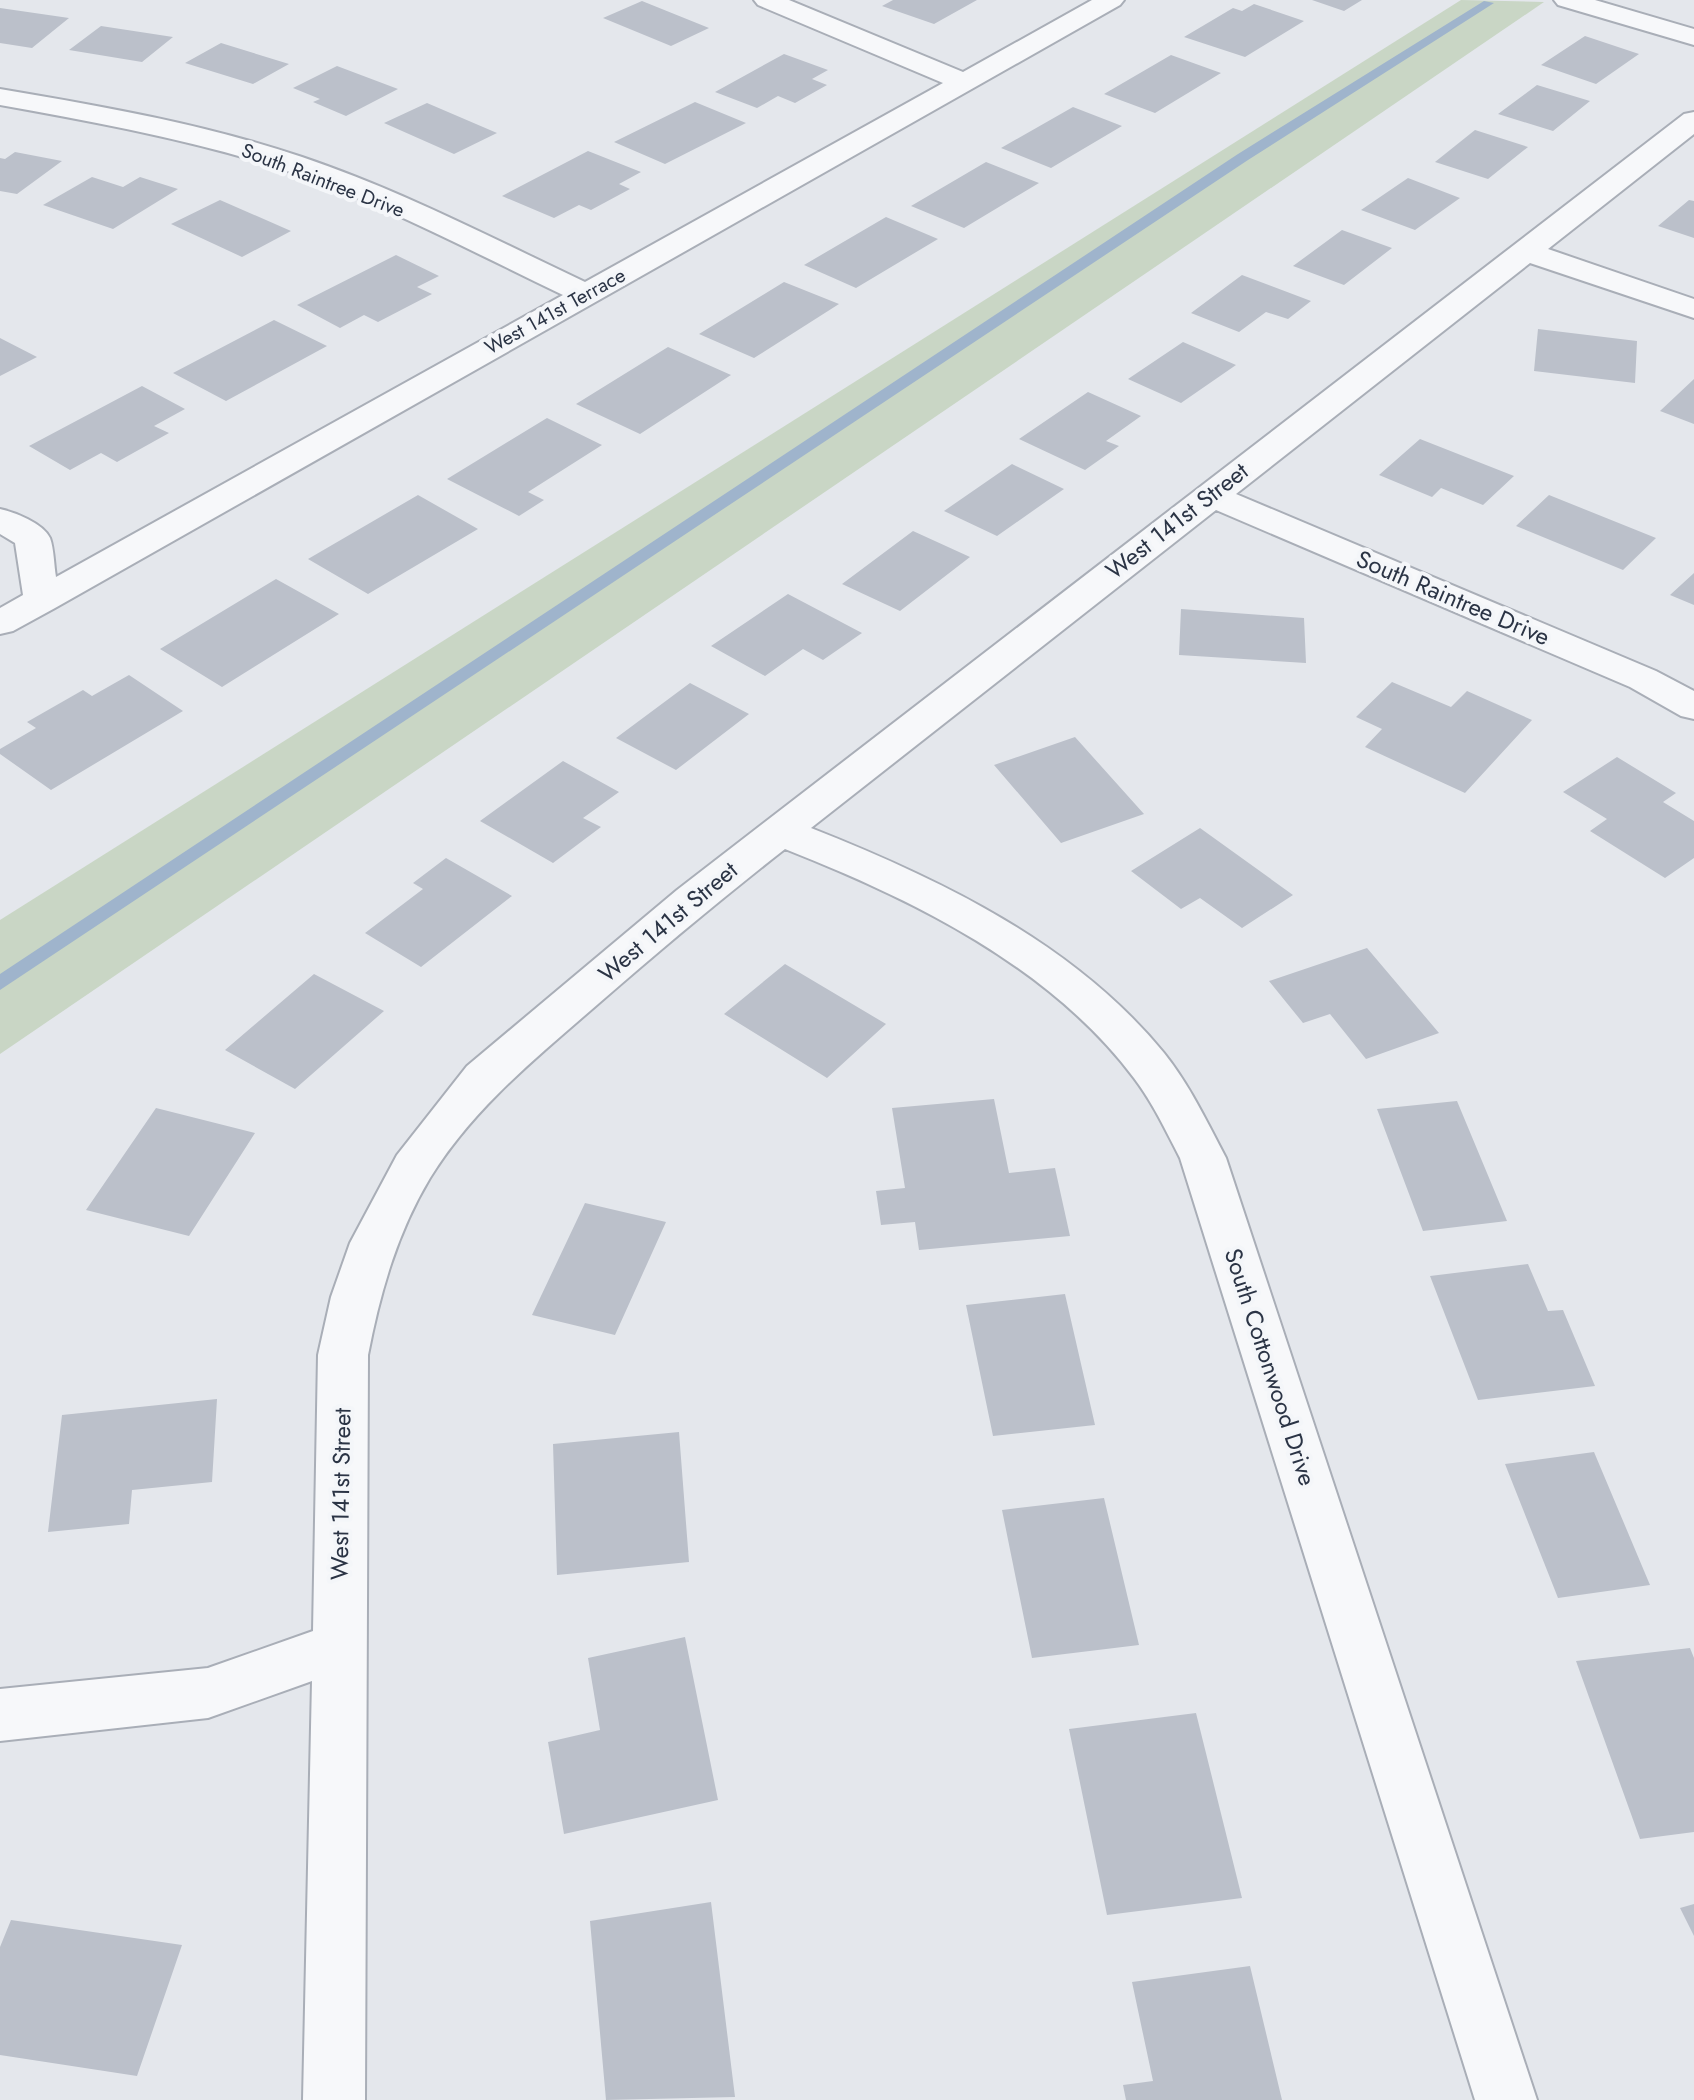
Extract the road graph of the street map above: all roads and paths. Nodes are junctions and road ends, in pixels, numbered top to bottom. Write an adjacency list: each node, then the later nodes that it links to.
1 (767, 0): 5 (street)
2 (1111, 0): 5 (street, West 141st Terrace)
3 (1567, 0): 4 (street)
4 (1694, 37)
5 (965, 82): 9 (street, West 141st Terrace)
6 (0, 97): 9 (street, South Raintree Drive)
7 (1694, 120): 8 (street, West 141st Street)
8 (1525, 251): 10 (street); 11 (street, West 141st Street)
9 (586, 294): 13 (street, West 141st Terrace)
10 (1694, 309)
11 (1210, 495): 15 (street, South Raintree Drive); 16 (street, West 141st Street)
12 (0, 519): 13 (street)
13 (42, 600): 14 (street, West 141st Terrace)
14 (0, 623)
15 (1694, 707)
16 (779, 831): 17 (street, West 141st Street); 20 (street, South Cottonwood Drive)
17 (338, 1647): 18 (street); 19 (street, West 141st Street)
18 (0, 1715)
19 (334, 2100)
20 (1506, 2100)

